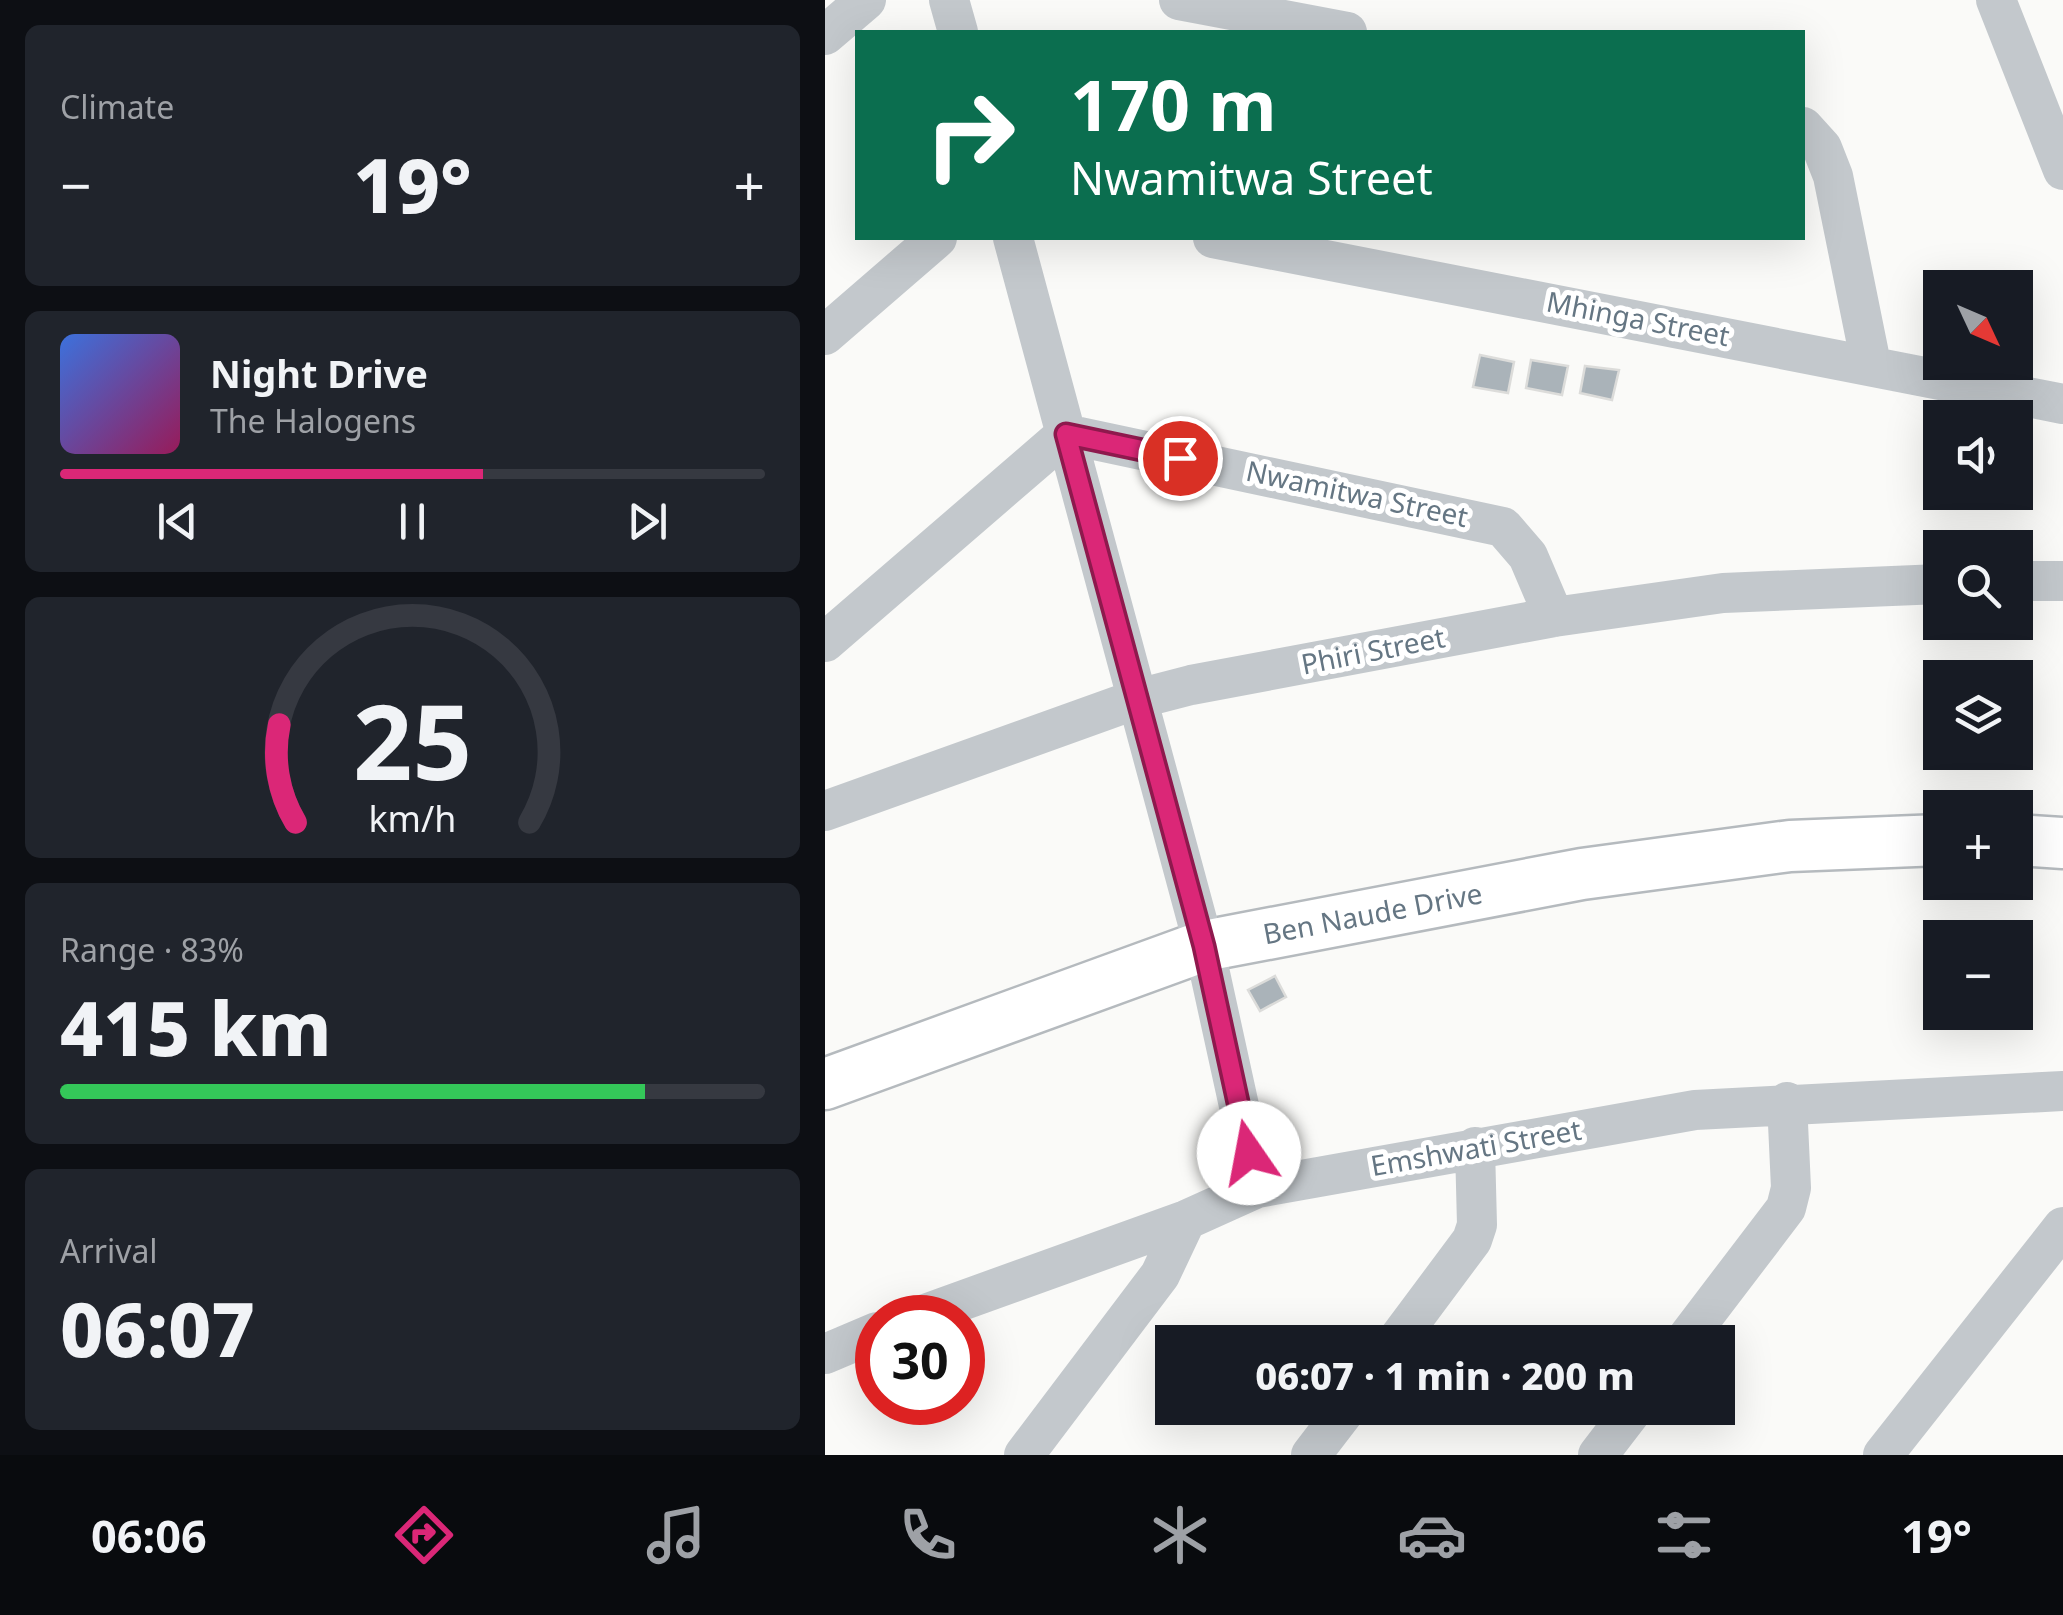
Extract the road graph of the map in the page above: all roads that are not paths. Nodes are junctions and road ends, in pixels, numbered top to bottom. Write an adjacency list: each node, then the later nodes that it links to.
1 (866, 0): 7 (street)
2 (949, 0): 5 (street)
3 (1179, 0): 6 (street)
4 (1996, 0): 9 (street)
5 (956, 30)
6 (1336, 30)
7 (825, 35)
8 (1805, 129): 14 (street)
9 (2063, 170)
10 (935, 240): 13 (street)
11 (1014, 240): 16 (street)
12 (1223, 240): 14 (street, Mhinga Street)
13 (825, 335)
14 (1871, 364): 15 (street, Mhinga Street)
15 (2063, 404)
16 (1066, 434): 20 (street, Nwamitwa Street); 21 (street); 22 (street)
17 (2033, 581): 18 (street)
18 (2063, 581)
19 (1923, 585): 20 (street, Phiri Street)
20 (1553, 617): 22 (street, Phiri Street)
21 (825, 642)
22 (1137, 699): 23 (street, Phiri Street); 27 (street)
23 (825, 811)
24 (1923, 841): 27 (main road, Ben Naude Drive)
25 (2033, 841): 26 (main road)
26 (2063, 843)
27 (1204, 946): 28 (main road, Ben Naude Drive); 32 (street)
28 (825, 1084)
29 (2063, 1091): 30 (street, Emshwati Street)
30 (1787, 1102): 31 (street, Emshwati Street); 37 (street)
31 (1475, 1147): 32 (street, Emshwati Street); 36 (street)
32 (1257, 1188): 33 (street, Emshwati Street)
33 (1186, 1220): 35 (street, Emshwati Street); 42 (street)
34 (2063, 1226): 45 (street)
35 (978, 1295)
36 (1409, 1325)
37 (1697, 1325)
38 (855, 1341): 39 (street)
39 (825, 1354)
40 (1334, 1425): 43 (street)
41 (1621, 1425): 44 (street)
42 (1024, 1455)
43 (1311, 1455)
44 (1598, 1455)
45 (1883, 1455)

